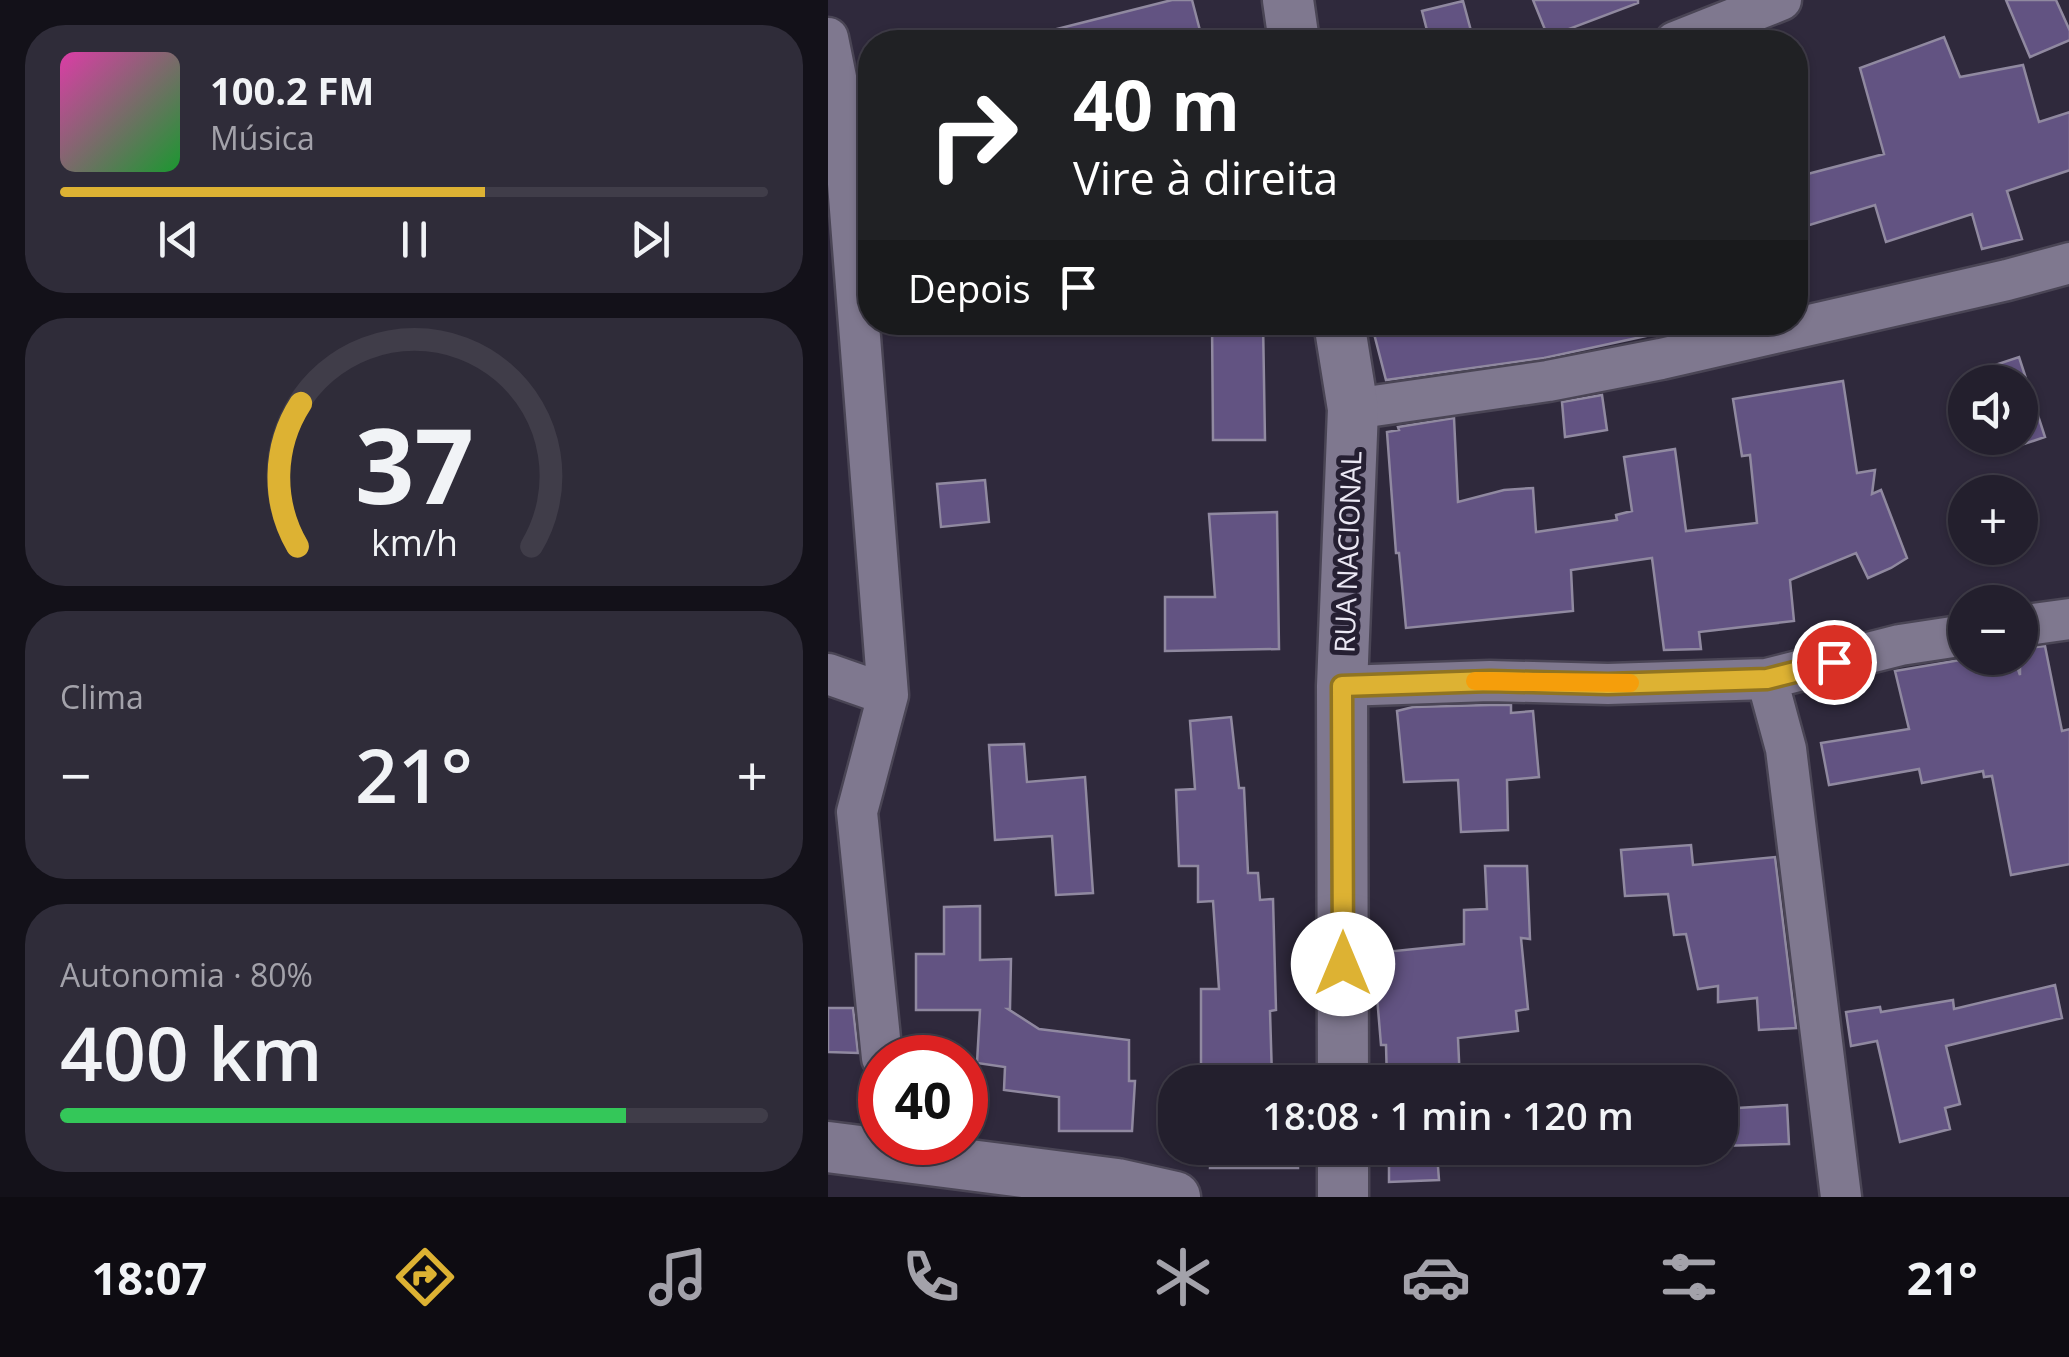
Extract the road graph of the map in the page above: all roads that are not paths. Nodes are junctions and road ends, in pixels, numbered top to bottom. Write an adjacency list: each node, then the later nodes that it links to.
1 (1288, 0): 3 (street)
2 (1781, 0): 4 (street)
3 (1292, 30)
4 (1705, 30)
5 (828, 38): 7 (street)
6 (2070, 263): 8 (street)
7 (858, 312)
8 (1808, 325)
9 (860, 335): 19 (street)
10 (1341, 335): 12 (street, RUA NACIONAL)
11 (1766, 335): 12 (street)
12 (1353, 409): 18 (street, RUA NACIONAL)
13 (2070, 619): 14 (street)
14 (2038, 623)
15 (1948, 638): 17 (street)
16 (828, 674): 19 (street)
17 (1767, 679): 18 (street); 28 (street)
18 (1342, 686): 21 (street, RUA NACIONAL)
19 (888, 695): 20 (street)
20 (880, 1035)
21 (1343, 1065)
22 (828, 1147): 23 (street)
23 (858, 1148)
24 (988, 1164): 26 (street)
25 (1343, 1165): 27 (street)
26 (1175, 1197)
27 (1344, 1197)
28 (1841, 1197)

